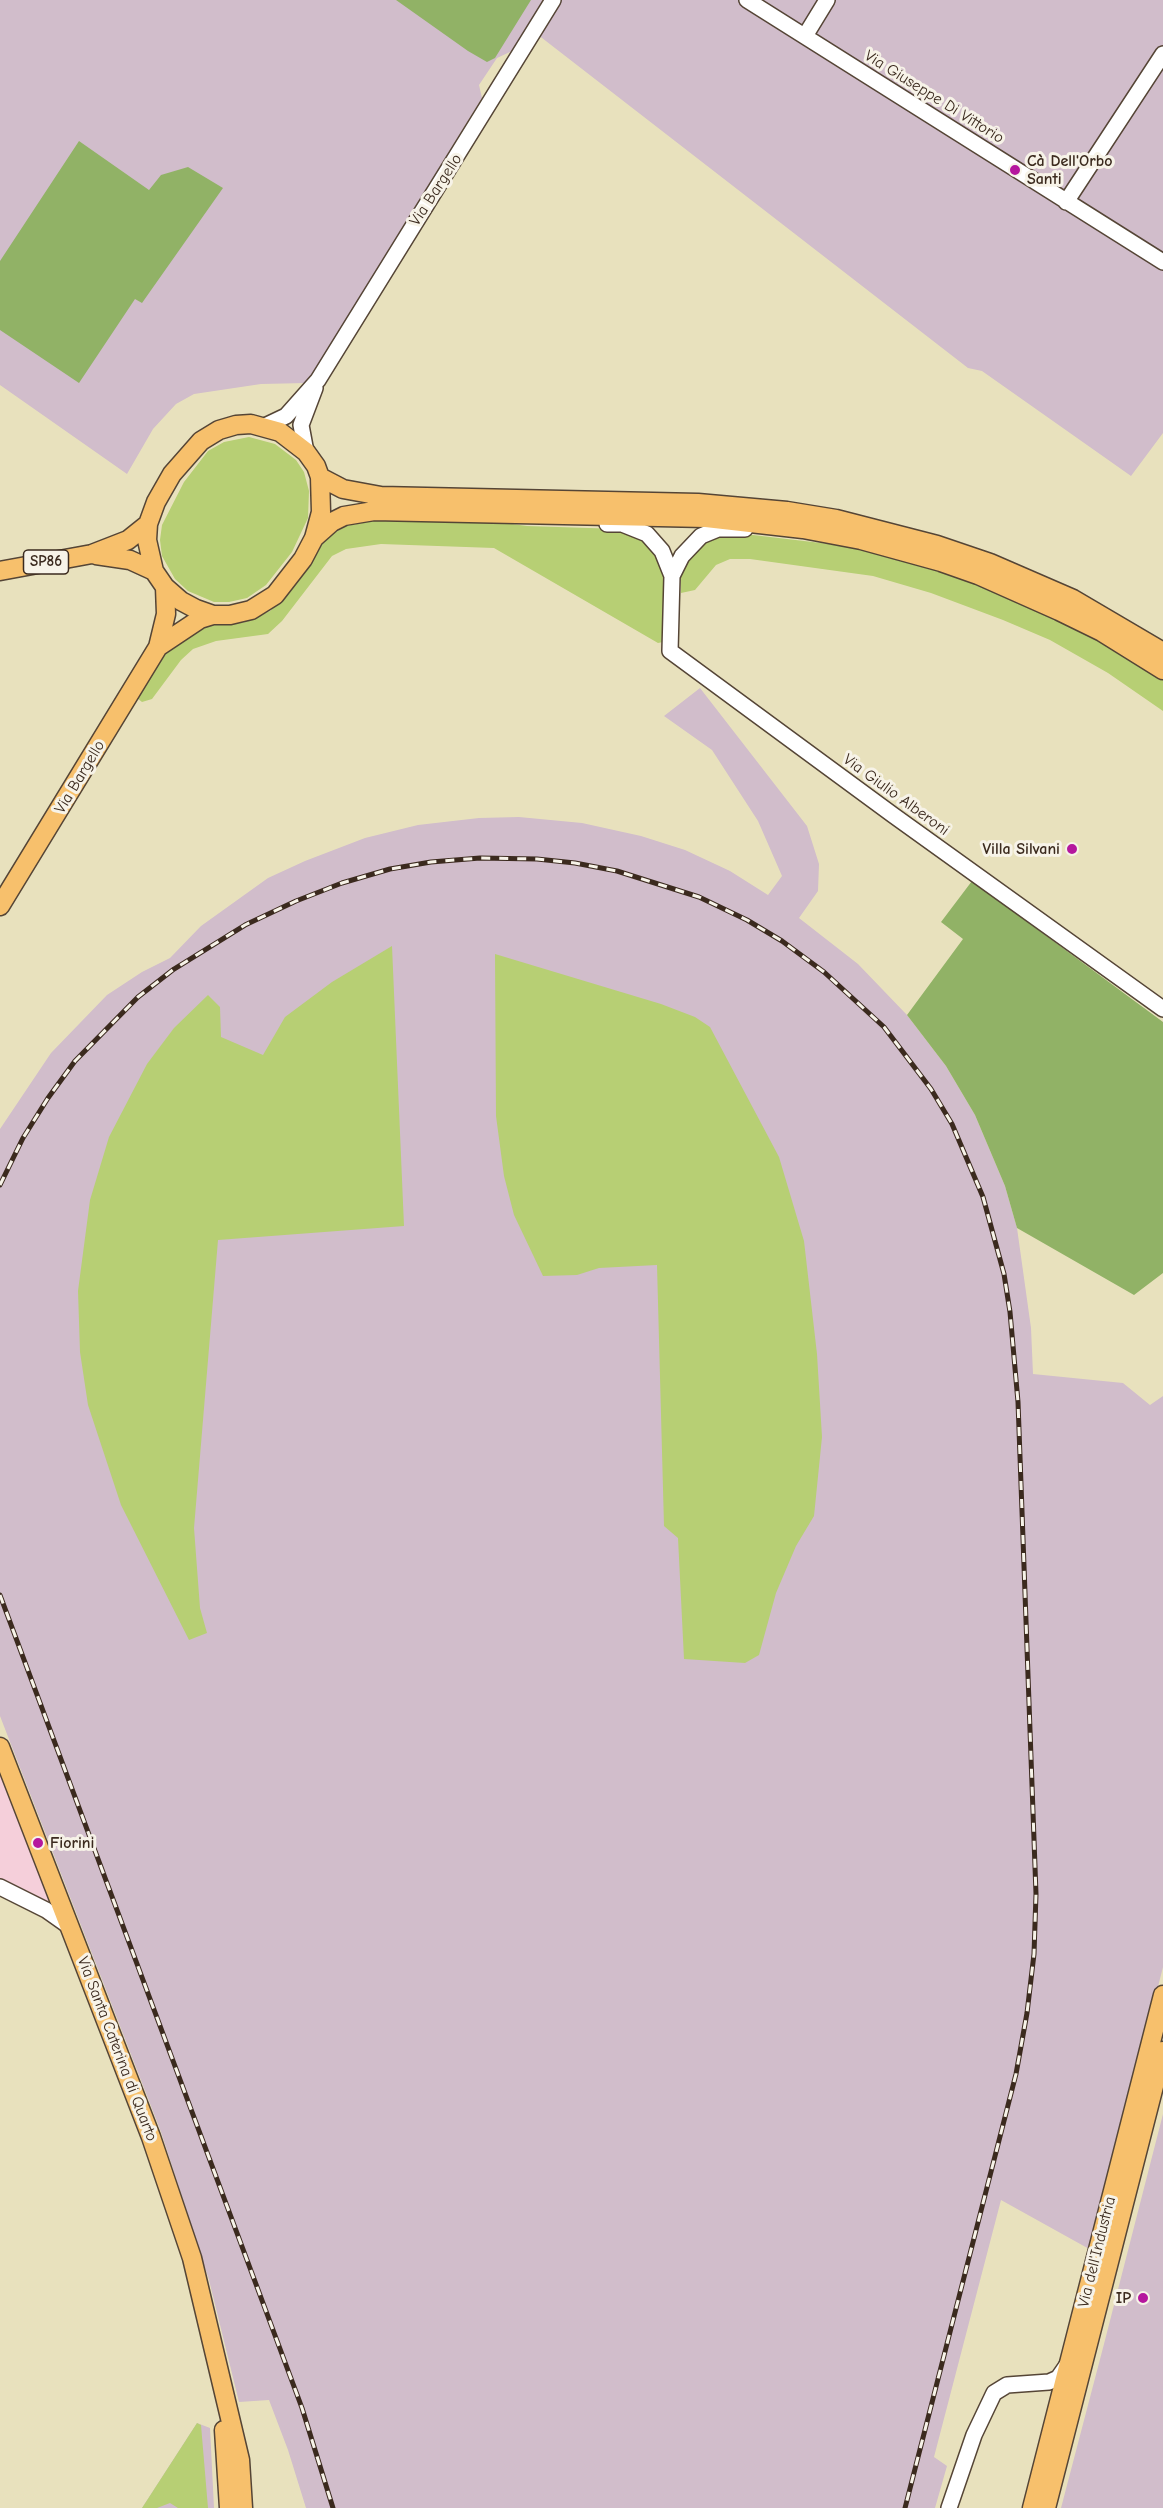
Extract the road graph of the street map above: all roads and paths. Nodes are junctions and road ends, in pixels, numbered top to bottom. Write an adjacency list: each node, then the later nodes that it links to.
1 (554, 0): 8 (street, Via Bargello)
2 (747, 0): 4 (street, Via Giuseppe Di Vittorio)
3 (827, 0): 4 (street)
4 (805, 36): 6 (street, Via Giuseppe Di Vittorio)
5 (1163, 54): 6 (street)
6 (1066, 202): 7 (street, Via Giuseppe Di Vittorio)
7 (1163, 262)
8 (318, 380): 9 (street, Via Bargello); 10 (street, Via Bargello)
9 (265, 426): 10 (main road); 13 (main road)
10 (306, 452): 11 (main road)
11 (320, 477): 15 (main road); 23 (main road)
12 (513, 514): 14 (main road); 15 (main road); 19 (street)
13 (148, 524): 16 (main road, SP86); 18 (main road)
14 (849, 537): 19 (street); 24 (main road)
15 (314, 538): 21 (main road)
16 (92, 554): 17 (main road, SP86); 18 (main road, SP86)
17 (0, 571)
18 (154, 572): 20 (main road)
19 (672, 576): 26 (street, Via Giulio Alberoni)
20 (165, 588): 21 (main road); 22 (main road, Via Bargello)
21 (213, 615): 22 (main road, Via Bargello)
22 (158, 647): 25 (main road, Via Bargello)
23 (1163, 652)
24 (1163, 670)
25 (0, 906)
26 (1163, 1009)
27 (0, 1747): 29 (main road, Via Santa Caterina di Quarto)
28 (0, 1887): 29 (street)
29 (71, 1929): 32 (main road, Via Santa Caterina di Quarto)
30 (1163, 1995): 33 (main road, Via dell'Industria)
31 (1163, 2051): 38 (main road, Via dell'Industria)
32 (216, 2356): 34 (main road, Via Santa Caterina di Quarto); 35 (main road, Via Santa Caterina di Quarto)
33 (1070, 2360): 36 (street); 37 (main road, Via dell'Industria)
34 (229, 2508)
35 (243, 2508)
36 (949, 2508)
37 (1032, 2508)
38 (1046, 2508)

